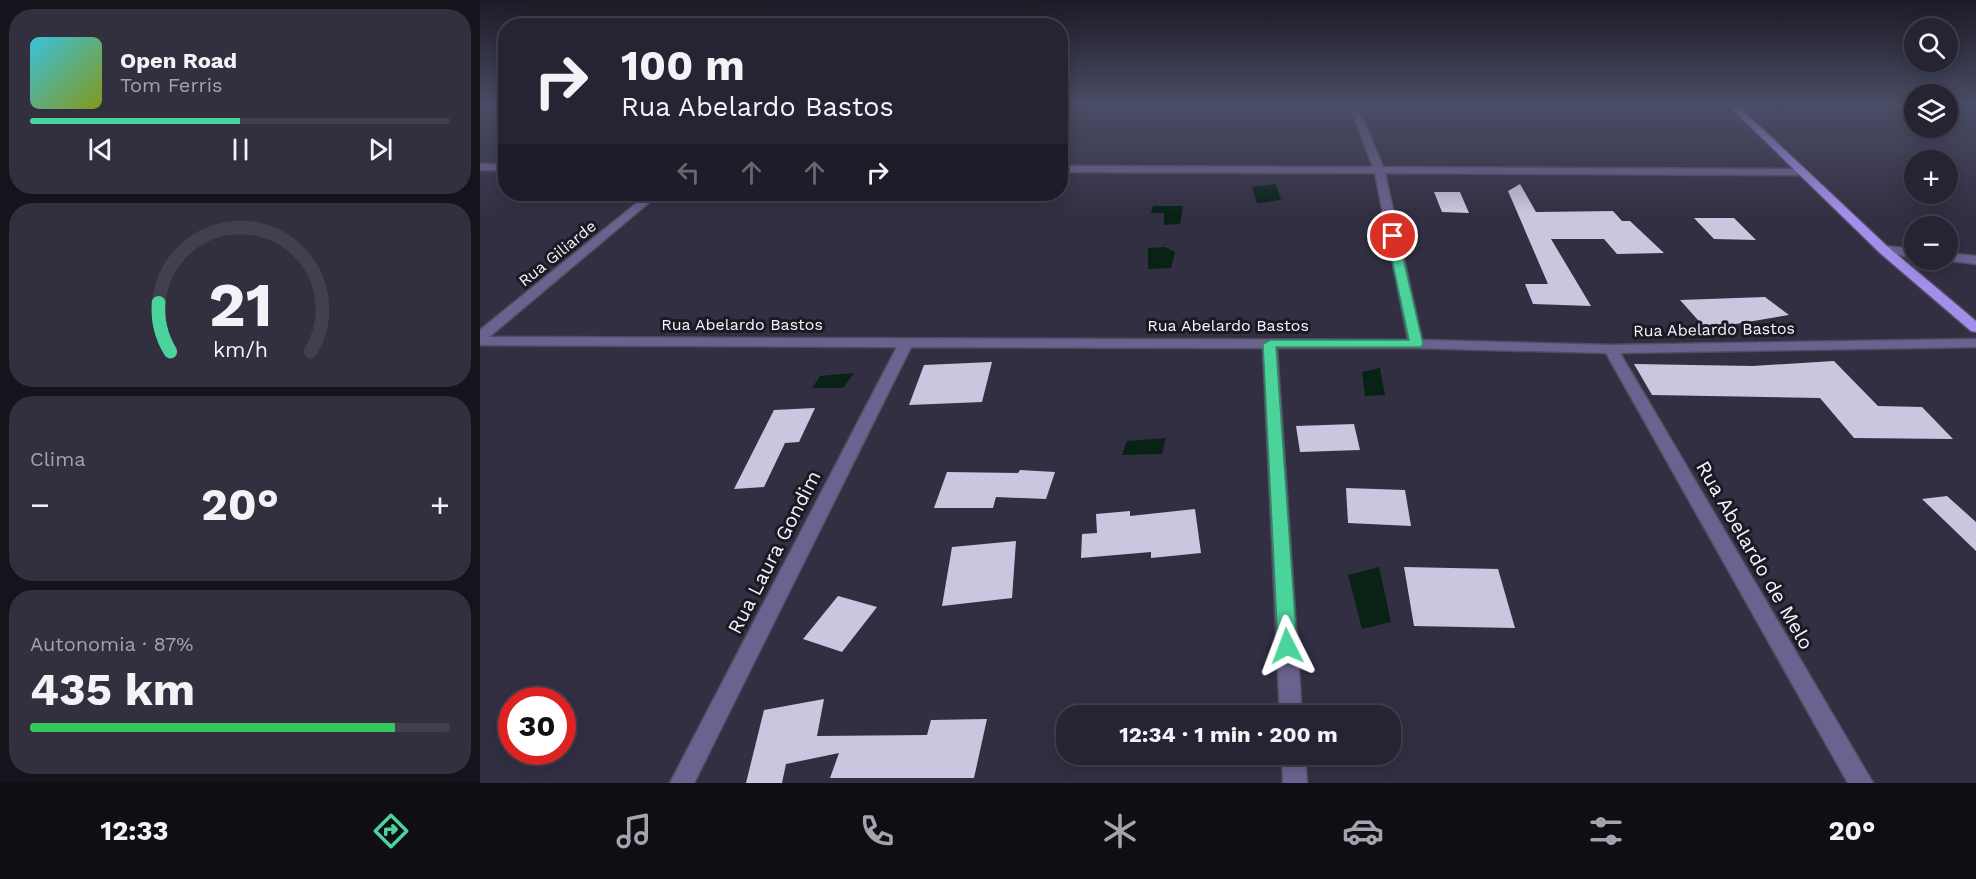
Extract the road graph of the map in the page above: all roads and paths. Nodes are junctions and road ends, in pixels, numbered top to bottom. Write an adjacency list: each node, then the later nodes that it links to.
1 (1367, 141): 6 (street)
2 (1769, 141): 7 (main road)
3 (480, 167): 4 (street)
4 (498, 167)
5 (1068, 169): 6 (street)
6 (1379, 170): 7 (street); 18 (street)
7 (1801, 172): 9 (main road)
8 (646, 201): 14 (street, Rua Giliarde)
9 (1884, 250): 10 (street); 13 (main road)
10 (1904, 252)
11 (1958, 258): 12 (street)
12 (1976, 260)
13 (1976, 328)
14 (480, 339): 15 (street, Rua Abelardo Bastos)
15 (906, 342): 17 (street, Rua Abelardo Bastos); 22 (street, Rua Laura Gondim)
16 (1976, 343): 19 (street, Rua Abelardo Bastos)
17 (1270, 344): 18 (street, Rua Abelardo Bastos); 20 (street)
18 (1416, 344): 19 (street, Rua Abelardo Bastos)
19 (1611, 349): 24 (street, Rua Abelardo de Melo)
20 (1290, 705)
21 (1294, 765): 23 (street)
22 (682, 783)
23 (1295, 783)
24 (1861, 783)

